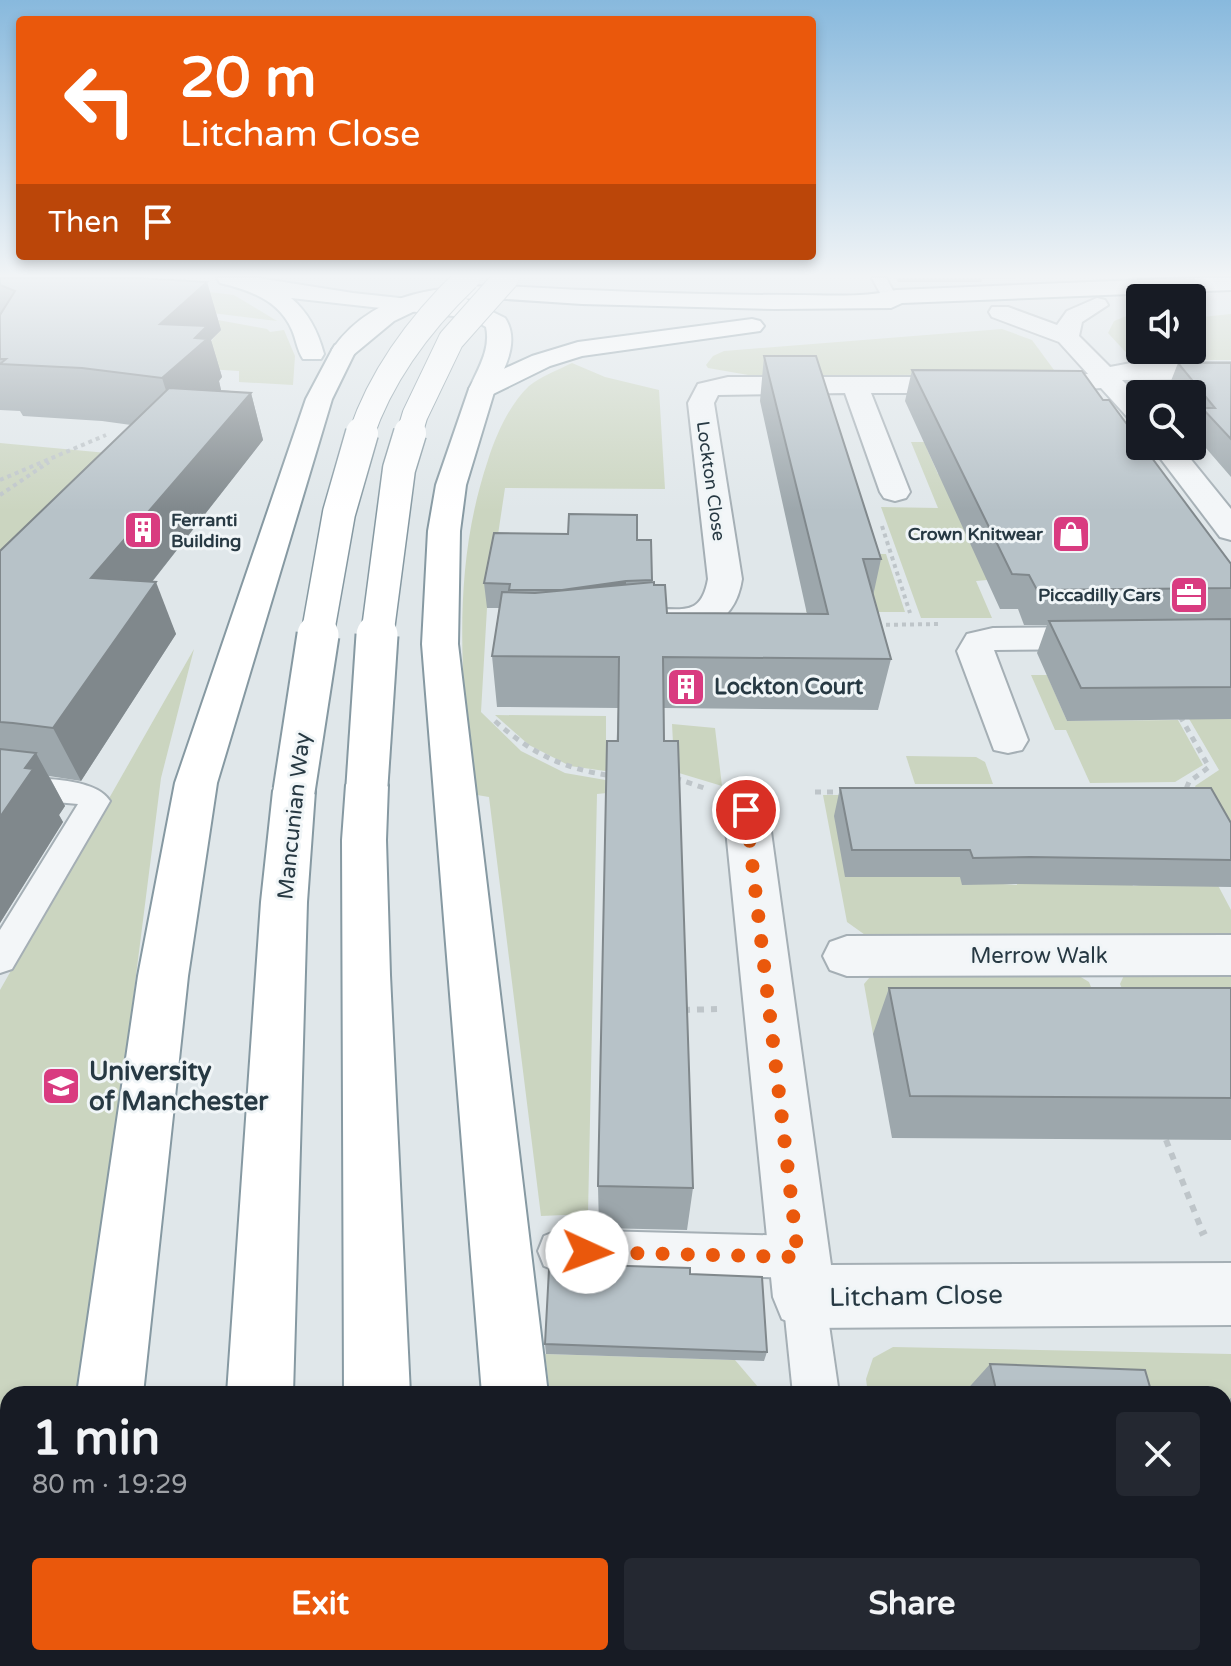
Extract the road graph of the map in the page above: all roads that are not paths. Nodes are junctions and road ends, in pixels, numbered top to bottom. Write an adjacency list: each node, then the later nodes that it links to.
1 (311, 356): 9 (main road)
2 (338, 356): 9 (main road)
3 (400, 356): 29 (main road, Mancunian Way, bridge)
4 (442, 356): 30 (main road, bridge)
5 (496, 356): 12 (main road)
6 (557, 356): 12 (main road)
7 (1085, 356): 10 (street)
8 (1231, 371): 10 (street, Lockton Close)
9 (316, 376): 28 (main road)
10 (1106, 378): 11 (street, Lockton Close); 13 (street)
11 (855, 385): 15 (street); 17 (street, Lockton Close)
12 (482, 389): 31 (main road)
13 (1126, 399)
14 (1176, 460): 16 (street)
15 (895, 492)
16 (1231, 530)
17 (626, 619)
18 (1130, 638): 19 (street)
19 (1008, 740)
20 (0, 787): 24 (lane)
21 (730, 801): 27 (street)
22 (1231, 955): 23 (street, Merrow Walk)
23 (847, 956)
24 (0, 959)
25 (559, 1251): 27 (lane)
26 (1218, 1267): 27 (street, Litcham Close)
27 (801, 1277): 32 (lane)
28 (111, 1386)
29 (260, 1386)
30 (377, 1386)
31 (514, 1386)
32 (815, 1386)

